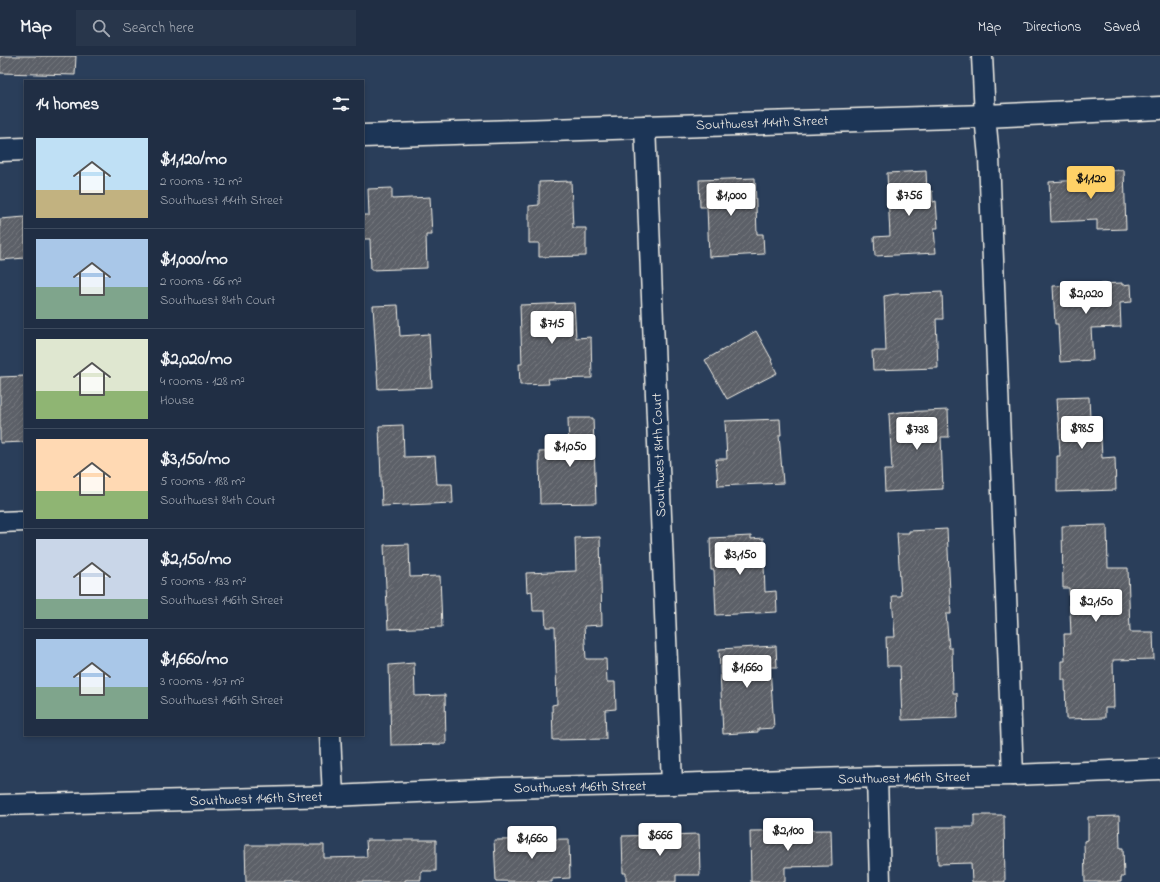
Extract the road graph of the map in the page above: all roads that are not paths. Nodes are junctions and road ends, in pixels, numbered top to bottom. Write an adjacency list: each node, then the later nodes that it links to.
1 (982, 56): 3 (street)
2 (1160, 108): 3 (street, Southwest 144th Street)
3 (985, 116): 4 (street, Southwest 144th Street); 12 (street)
4 (645, 126): 5 (street, Southwest 144th Street); 14 (street, Southwest 84th Court)
5 (364, 136)
6 (24, 149): 7 (street)
7 (0, 150)
8 (0, 522): 9 (street)
9 (24, 522)
10 (330, 736): 15 (street)
11 (1160, 769): 12 (street, Southwest 146th Street)
12 (1014, 775): 13 (street, Southwest 146th Street)
13 (877, 777): 14 (street, Southwest 146th Street); 17 (street)
14 (672, 784): 15 (street, Southwest 146th Street)
15 (332, 796): 16 (street, Southwest 146th Street)
16 (0, 805)
17 (880, 882)

